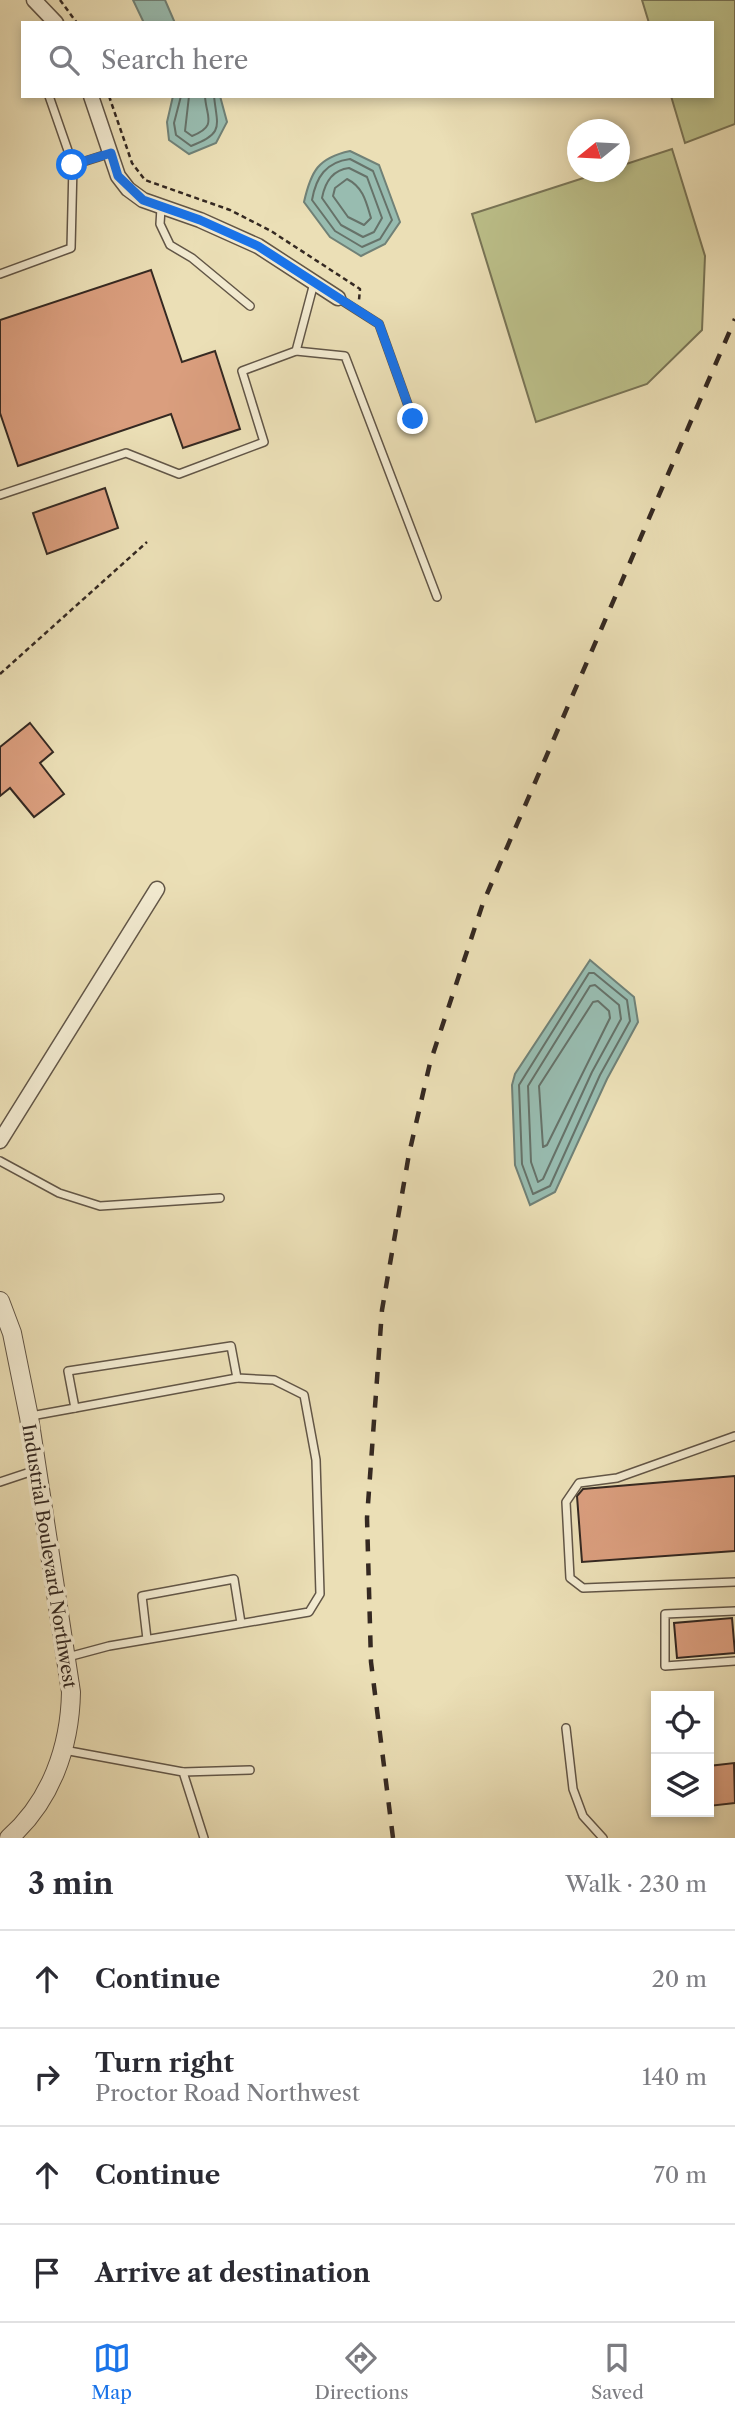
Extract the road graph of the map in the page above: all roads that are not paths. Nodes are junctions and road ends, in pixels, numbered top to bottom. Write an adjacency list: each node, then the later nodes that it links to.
1 (34, 0): 2 (street)
2 (52, 21)
3 (50, 98): 6 (lane)
4 (92, 98): 5 (street)
5 (111, 153): 6 (lane); 7 (street)
6 (72, 165): 8 (lane)
7 (161, 208): 9 (street); 11 (lane)
8 (0, 274)
9 (314, 283): 10 (street); 12 (lane)
10 (338, 298): 13 (lane)
11 (250, 306)
12 (296, 351): 14 (lane); 15 (lane)
13 (413, 419)
14 (0, 495)
15 (438, 597)
16 (157, 889): 17 (street)
17 (0, 1142)
18 (0, 1161): 19 (lane)
19 (220, 1198)
20 (0, 1301): 21 (street, Industrial Boulevard Northwest)
21 (6, 1334): 24 (street, Industrial Boulevard Northwest)
22 (237, 1378): 23 (lane); 23 (lane); 30 (lane)
23 (75, 1408): 24 (lane)
24 (29, 1417): 26 (street, Industrial Boulevard Northwest)
25 (735, 1436): 28 (lane)
26 (37, 1470): 27 (lane); 32 (street, Industrial Boulevard Northwest)
27 (0, 1482)
28 (735, 1582)
29 (735, 1611): 33 (lane)
30 (241, 1623): 31 (lane); 31 (lane)
31 (147, 1639): 32 (lane)
32 (67, 1657): 35 (street, Industrial Boulevard Northwest)
33 (735, 1661)
34 (566, 1728): 40 (lane)
35 (64, 1750): 37 (lane); 38 (street, Industrial Boulevard Northwest)
36 (250, 1770): 37 (lane)
37 (183, 1772): 39 (lane)
38 (9, 1838)
39 (204, 1838)
40 (603, 1838)

